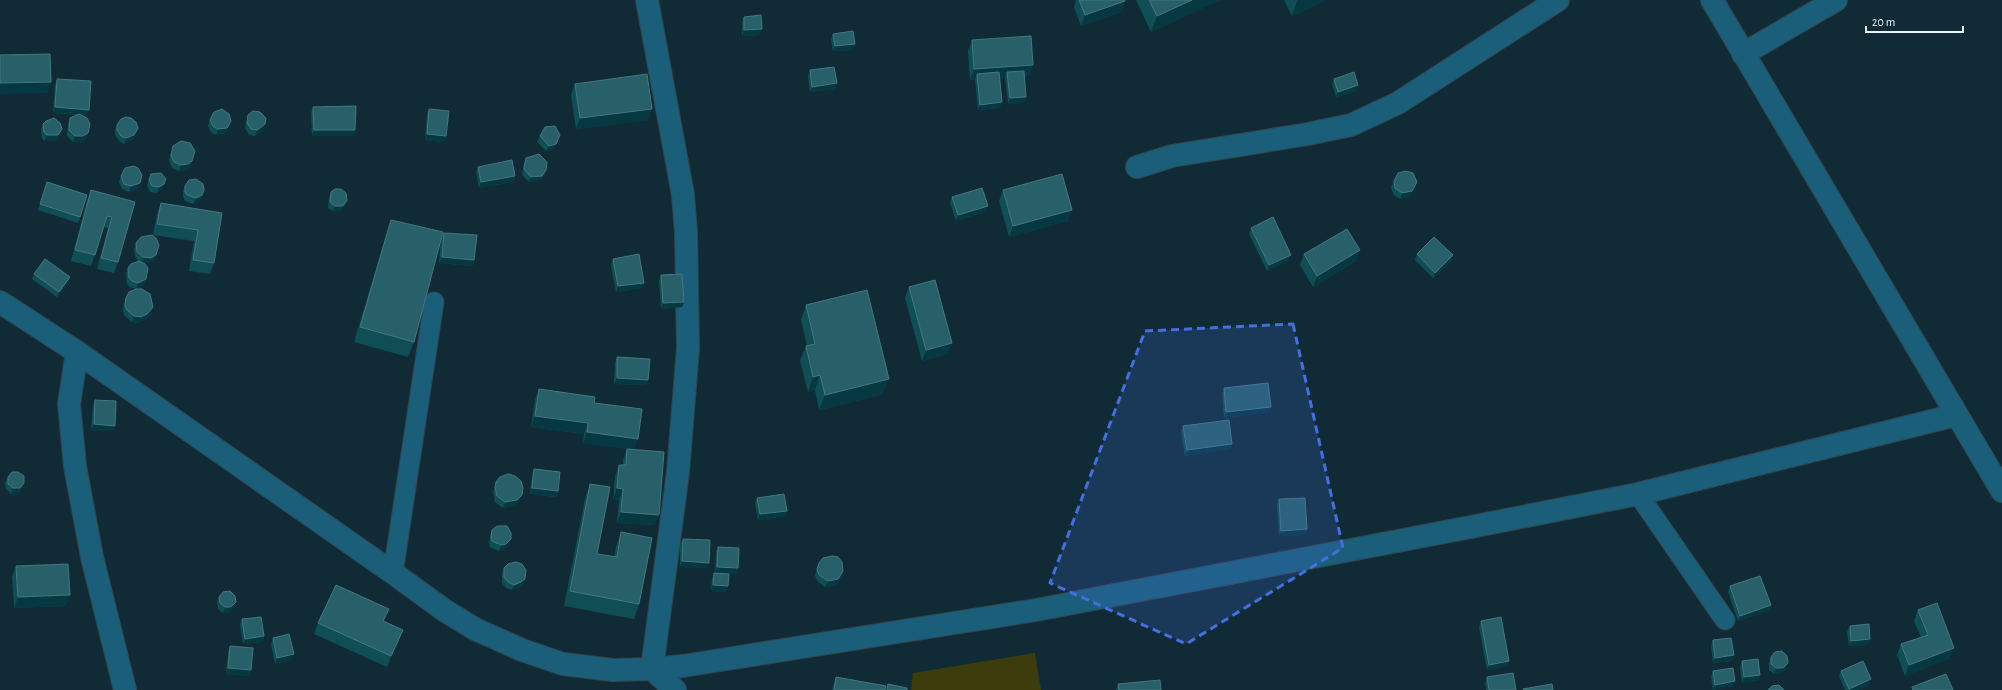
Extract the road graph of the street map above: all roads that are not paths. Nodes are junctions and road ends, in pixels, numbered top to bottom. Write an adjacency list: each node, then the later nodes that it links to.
1 (647, 0): 15 (street)
2 (1558, 0): 6 (street)
3 (1712, 0): 5 (street)
4 (1836, 0): 5 (street)
5 (1743, 54): 10 (street)
6 (1137, 167)
7 (0, 302): 9 (street)
8 (434, 302): 13 (lane)
9 (77, 352): 13 (street); 16 (street)
10 (1956, 415): 11 (street); 12 (street)
11 (2002, 491)
12 (1638, 494): 14 (lane); 15 (street)
13 (393, 573): 15 (street)
14 (1725, 620)
15 (652, 669): 17 (street)
16 (125, 690)
17 (675, 690)

